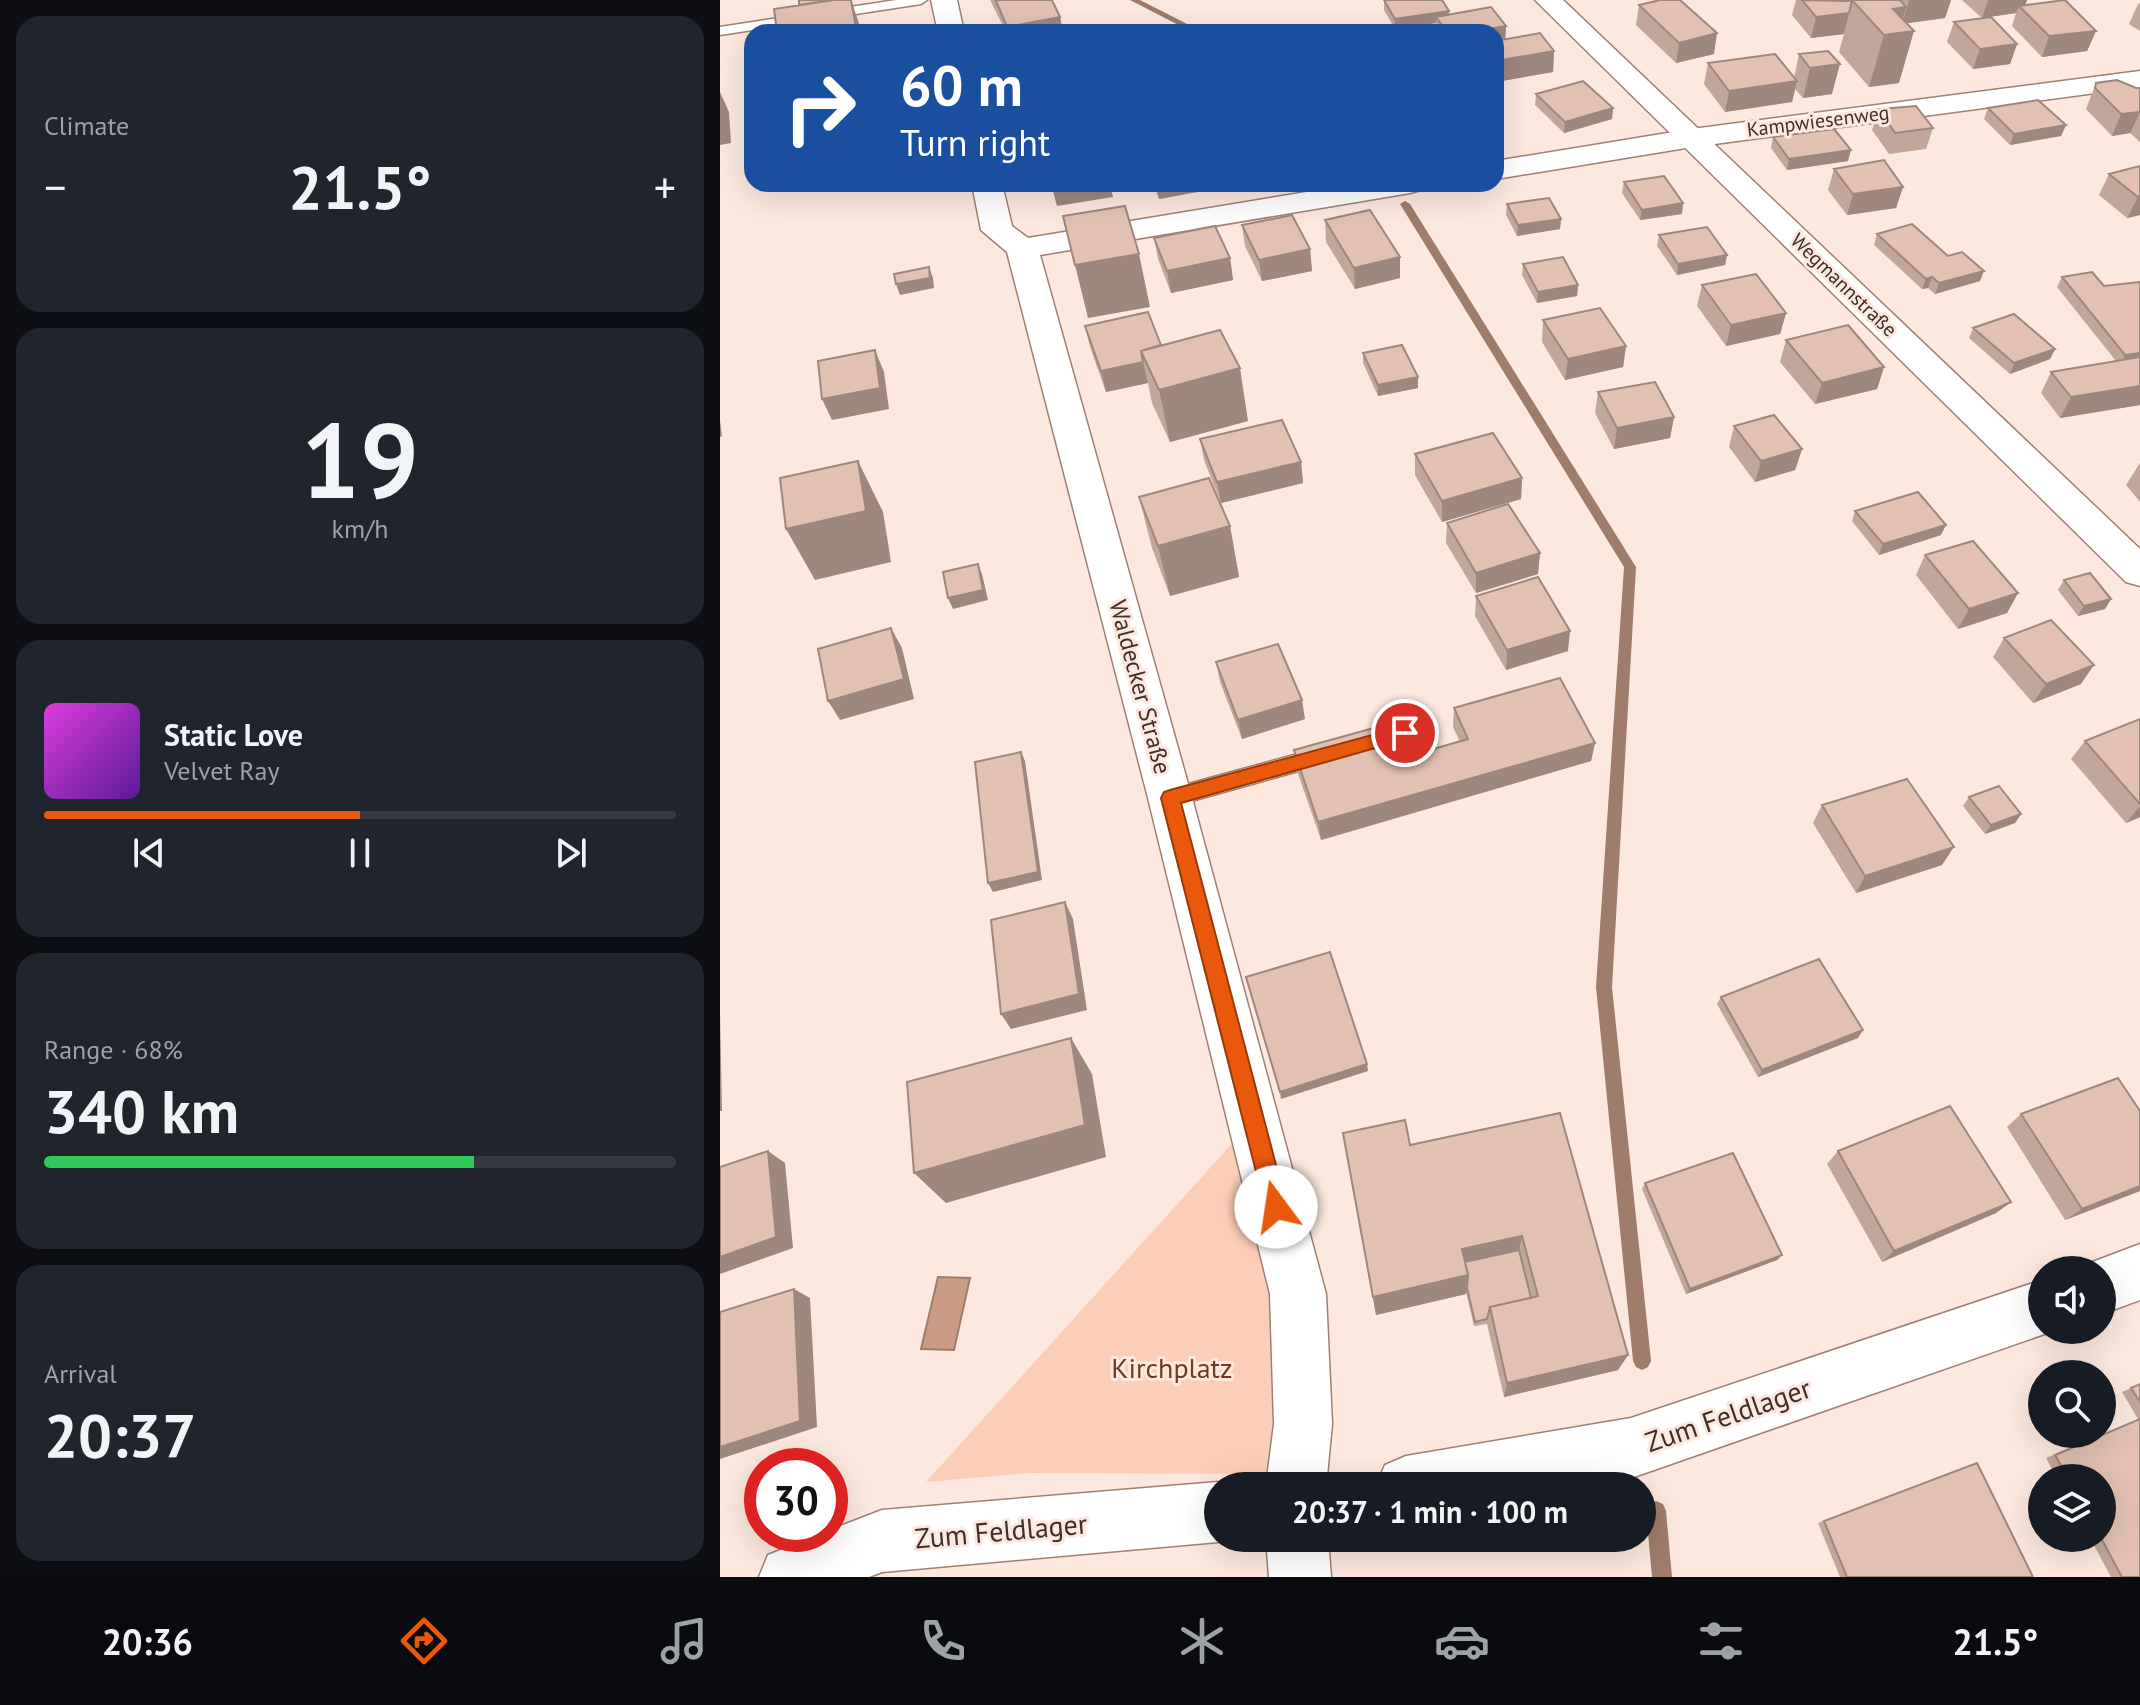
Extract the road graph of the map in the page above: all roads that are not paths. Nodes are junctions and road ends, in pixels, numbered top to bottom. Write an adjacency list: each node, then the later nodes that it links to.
1 (921, 0): 4 (lane)
2 (944, 0): 5 (street)
3 (1548, 0): 9 (street, Wegmannstraße)
4 (765, 24)
5 (949, 24)
6 (744, 27): 7 (lane)
7 (720, 31)
8 (2140, 79): 9 (street, Kampwiesenweg)
9 (1692, 138): 10 (street, Kampwiesenweg); 14 (street, Wegmannstraße)
10 (1504, 169)
11 (989, 192): 13 (street, Waldecker Straße)
12 (1362, 192): 13 (street)
13 (1022, 248): 16 (street, Waldecker Straße)
14 (2140, 572)
15 (1346, 749): 16 (lane)
16 (1170, 798): 20 (street, Waldecker Straße)
17 (2140, 1272): 18 (street)
18 (2116, 1281)
19 (2028, 1313): 21 (street, Zum Feldlager)
20 (1298, 1472)
21 (1489, 1472)
22 (1204, 1514): 24 (street, Zum Feldlager)
23 (1298, 1552): 26 (street)
24 (880, 1559): 25 (street, Zum Feldlager)
25 (790, 1577)
26 (1300, 1577)

